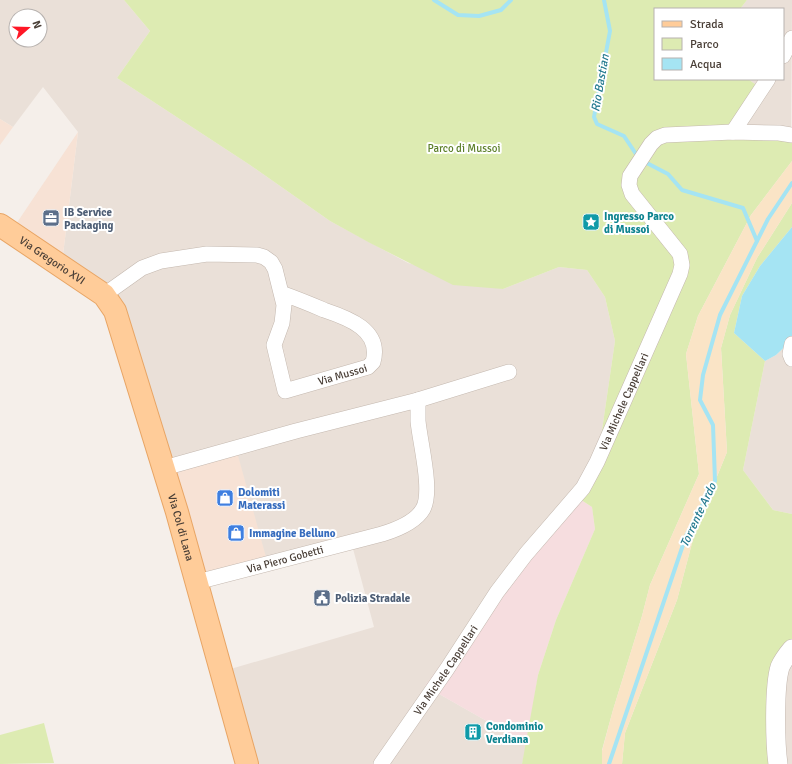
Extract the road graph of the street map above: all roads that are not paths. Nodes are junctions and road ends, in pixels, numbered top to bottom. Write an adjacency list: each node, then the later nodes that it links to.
1 (792, 38): 2 (street)
2 (784, 54)
3 (767, 80): 4 (street)
4 (733, 132): 5 (street, Via Michele Cappellari); 17 (street, Via Michele Cappellari)
5 (792, 135)
6 (0, 225): 8 (main road, Via Gregorio XVI)
7 (281, 293): 7 (street, Via Mussoi); 8 (street, Via Mussoi)
8 (104, 295): 13 (main road, Via Col di Lana)
9 (792, 344): 10 (street)
10 (792, 359)
11 (509, 372): 12 (street)
12 (418, 400): 13 (street); 14 (street, Via Piero Gobetti)
13 (164, 468): 14 (main road, Via Col di Lana)
14 (197, 582): 16 (main road, Via Col di Lana)
15 (792, 649): 18 (street)
16 (247, 764)
17 (381, 764)
18 (778, 764)

